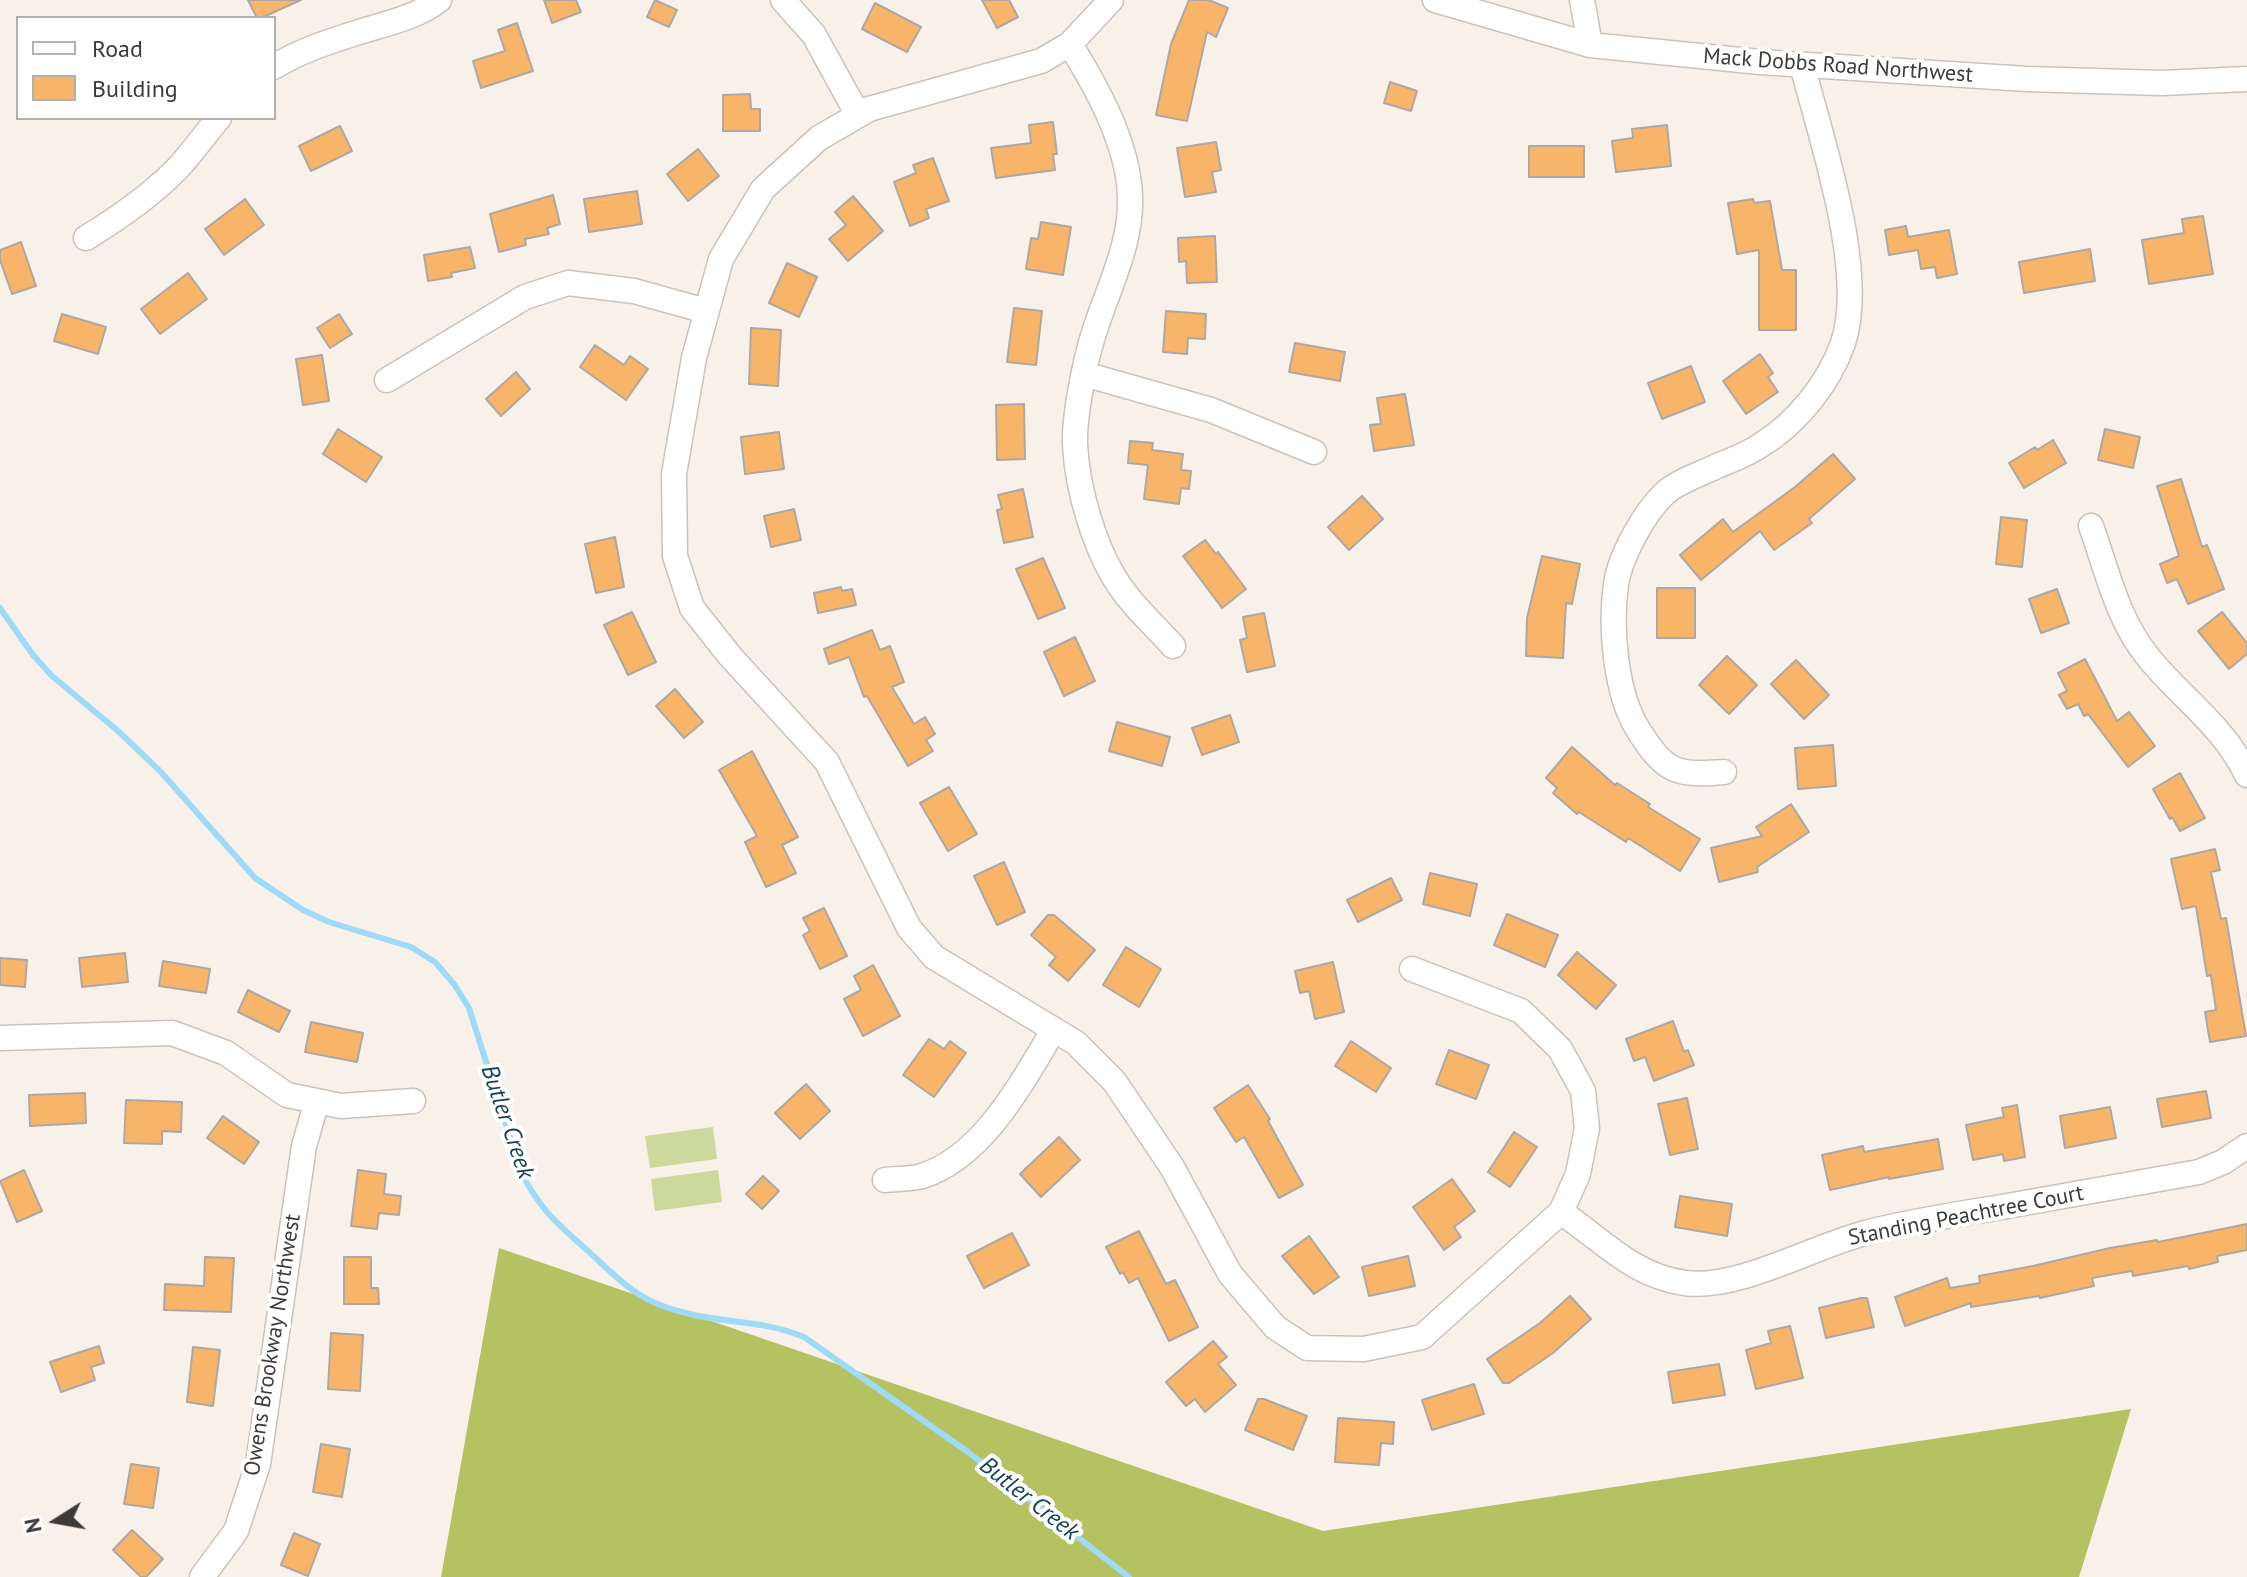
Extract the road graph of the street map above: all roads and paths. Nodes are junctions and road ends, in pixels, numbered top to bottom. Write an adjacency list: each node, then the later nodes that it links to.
1 (439, 0): 9 (street)
2 (783, 0): 11 (street)
3 (1111, 0): 6 (street)
4 (1435, 0): 7 (street, Mack Dobbs Road Northwest)
5 (1582, 0): 7 (street)
6 (1070, 44): 11 (street); 15 (street)
7 (1590, 45): 8 (street, Mack Dobbs Road Northwest)
8 (1802, 65): 10 (street, Mack Dobbs Road Northwest); 20 (street)
9 (276, 66)
10 (2247, 79)
11 (858, 115): 14 (street)
12 (217, 120): 13 (street)
13 (86, 238)
14 (706, 311): 16 (street); 23 (street)
15 (1084, 374): 17 (street); 19 (street)
16 (387, 380)
17 (1314, 452)
18 (2091, 526): 21 (street)
19 (1173, 646)
20 (1724, 772)
21 (2247, 775)
22 (1412, 969): 29 (street)
23 (1053, 1031): 28 (street); 29 (street)
24 (0, 1038): 25 (street)
25 (317, 1101): 26 (street); 30 (street, Owens Brookway Northwest)
26 (413, 1101)
27 (2247, 1146): 29 (street, Standing Peachtree Court)
28 (885, 1180)
29 (1561, 1212)
30 (202, 1577)

